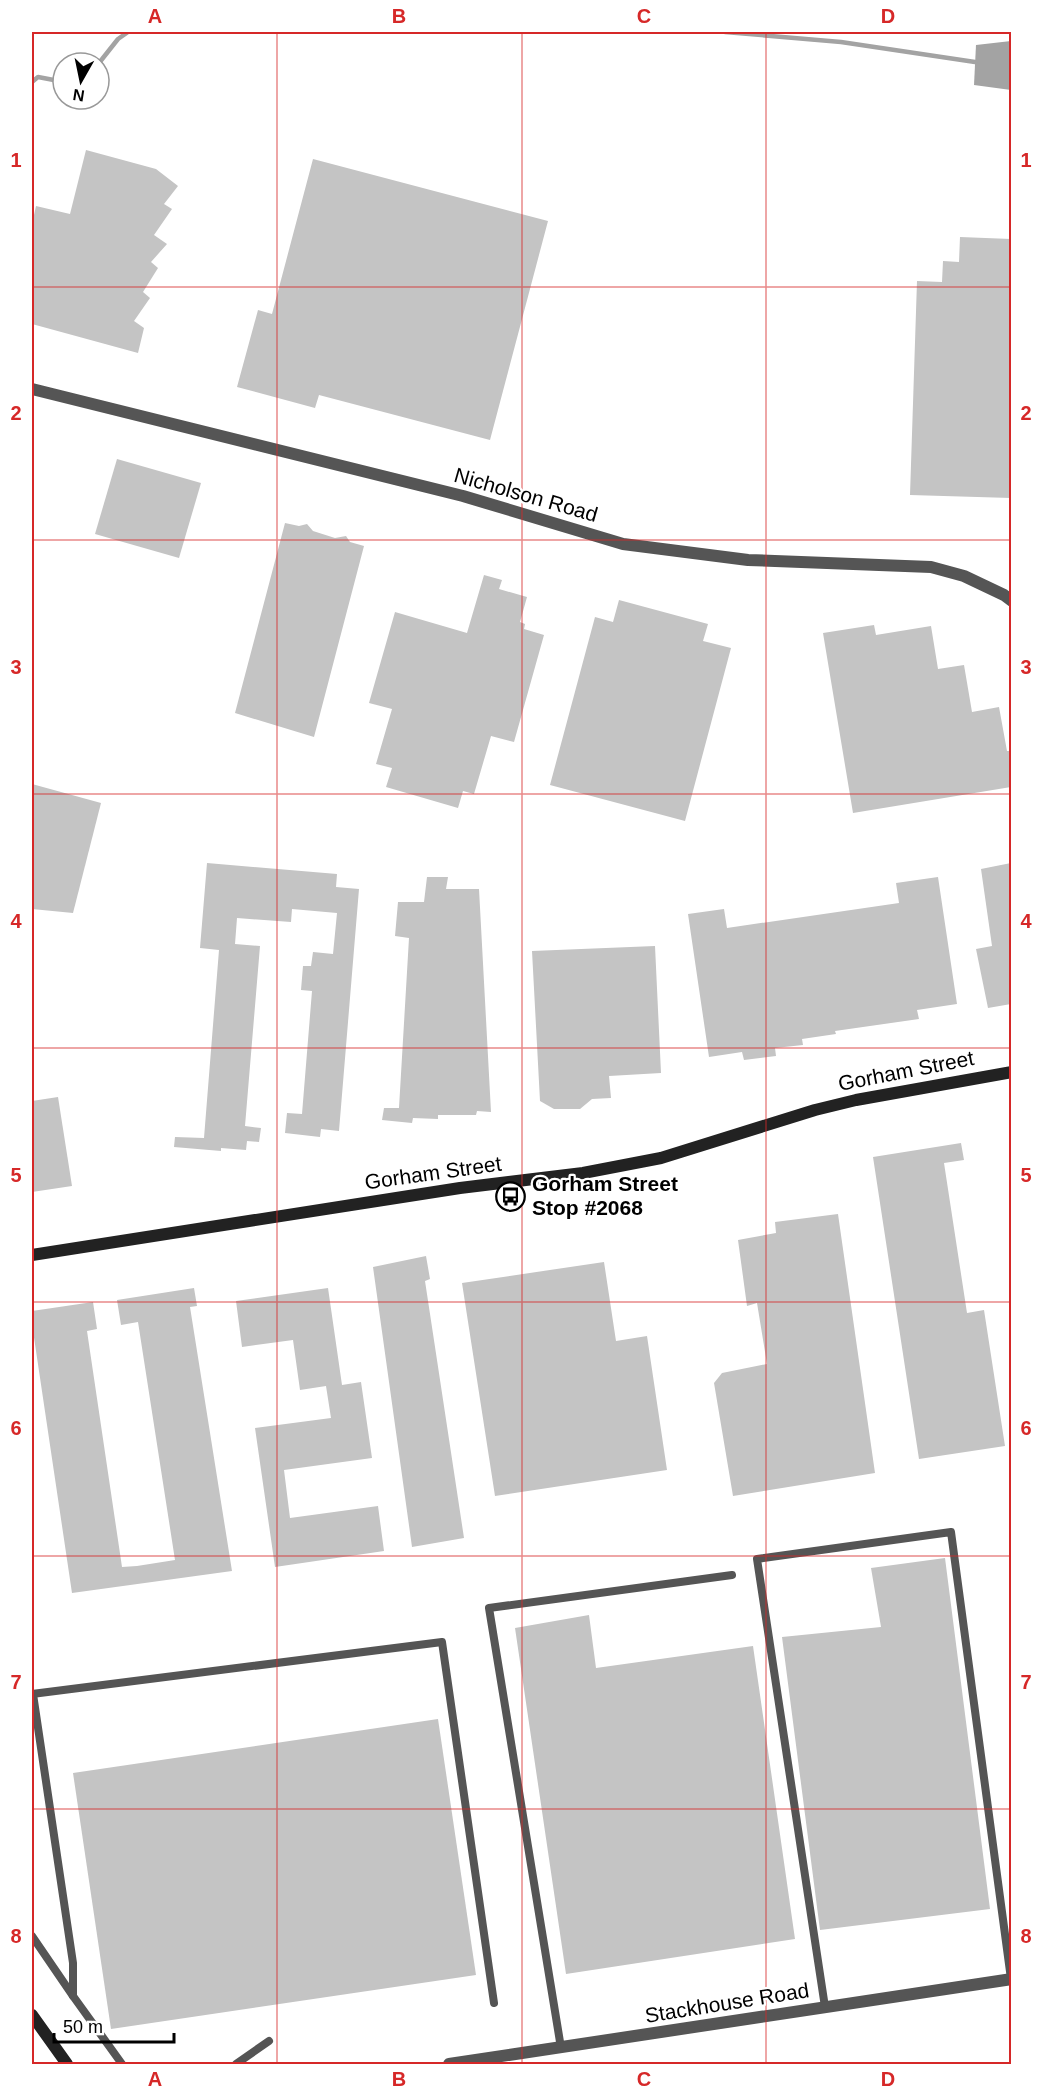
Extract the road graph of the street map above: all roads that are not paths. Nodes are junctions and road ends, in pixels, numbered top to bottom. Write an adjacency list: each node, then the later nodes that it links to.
1 (32, 389): 2 (street, Nicholson Road)
2 (1011, 601)
3 (1011, 1072): 4 (street, Gorham Street)
4 (32, 1255)
5 (732, 1575): 14 (lane)
6 (32, 1694): 9 (lane); 10 (lane)
7 (32, 1936): 9 (lane)
8 (1011, 1979): 11 (street, Stackhouse Road); 11 (lane)
9 (73, 1996): 16 (lane)
10 (494, 2003)
11 (825, 2007): 14 (street, Stackhouse Road)
12 (32, 2015): 15 (street)
13 (269, 2041): 17 (lane)
14 (561, 2048): 18 (street, Stackhouse Road)
15 (67, 2064)
16 (122, 2064)
17 (236, 2064)
18 (449, 2064)

